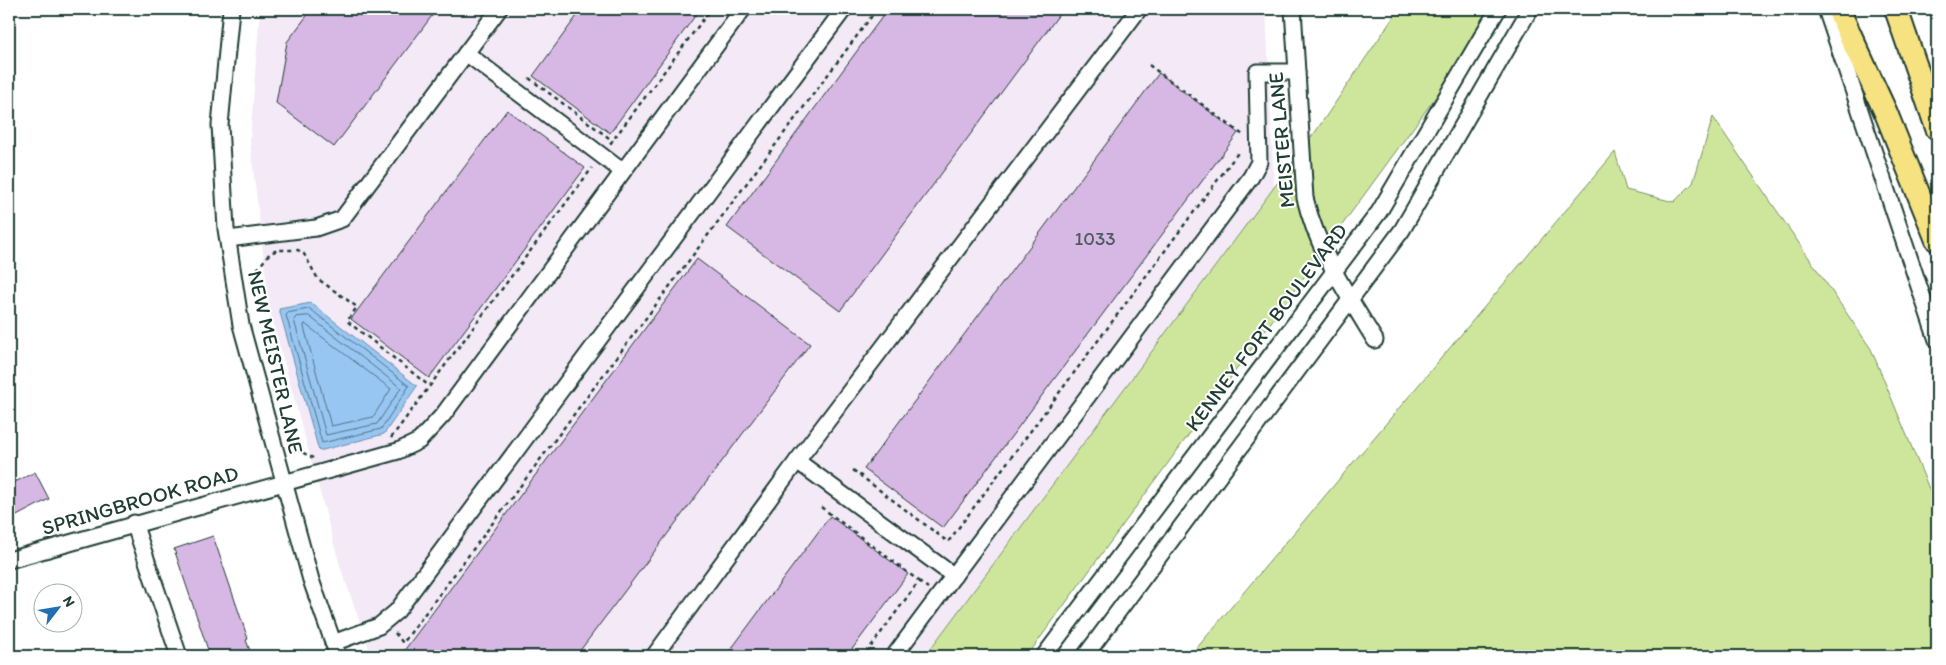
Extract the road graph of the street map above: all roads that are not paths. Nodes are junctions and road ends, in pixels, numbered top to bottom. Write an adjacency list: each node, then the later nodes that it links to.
1 (231, 9): 16 (street, NEW MEISTER LANE)
2 (499, 9): 12 (street)
3 (743, 9): 15 (street, SPRINGBROOK ROAD)
4 (844, 9): 27 (street)
5 (1139, 9): 22 (street)
6 (1293, 9): 13 (street, MEISTER LANE)
7 (1498, 9): 18 (street, KENNEY FORT BOULEVARD)
8 (1530, 9): 19 (street)
9 (1826, 9): 21 (street)
10 (1838, 9): 17 (highway)
11 (1896, 9): 14 (highway)
12 (466, 53): 15 (street); 16 (street)
13 (1297, 72): 18 (street, MEISTER LANE); 26 (street)
14 (1937, 128)
15 (622, 171): 23 (street, SPRINGBROOK ROAD)
16 (228, 238): 23 (street, NEW MEISTER LANE)
17 (1937, 240)
18 (1335, 270): 19 (street, MEISTER LANE); 31 (street, KENNEY FORT BOULEVARD)
19 (1350, 299): 20 (street, MEISTER LANE); 32 (street)
20 (1375, 340)
21 (1937, 340)
22 (797, 461): 26 (street); 29 (street)
23 (283, 483): 24 (street, SPRINGBROOK ROAD); 27 (street, NEW MEISTER LANE)
24 (134, 523): 25 (street, SPRINGBROOK ROAD); 28 (street)
25 (9, 560)
26 (954, 576): 30 (street)
27 (335, 650)
28 (180, 656)
29 (654, 656)
30 (894, 656)
31 (1044, 656)
32 (1085, 656)

